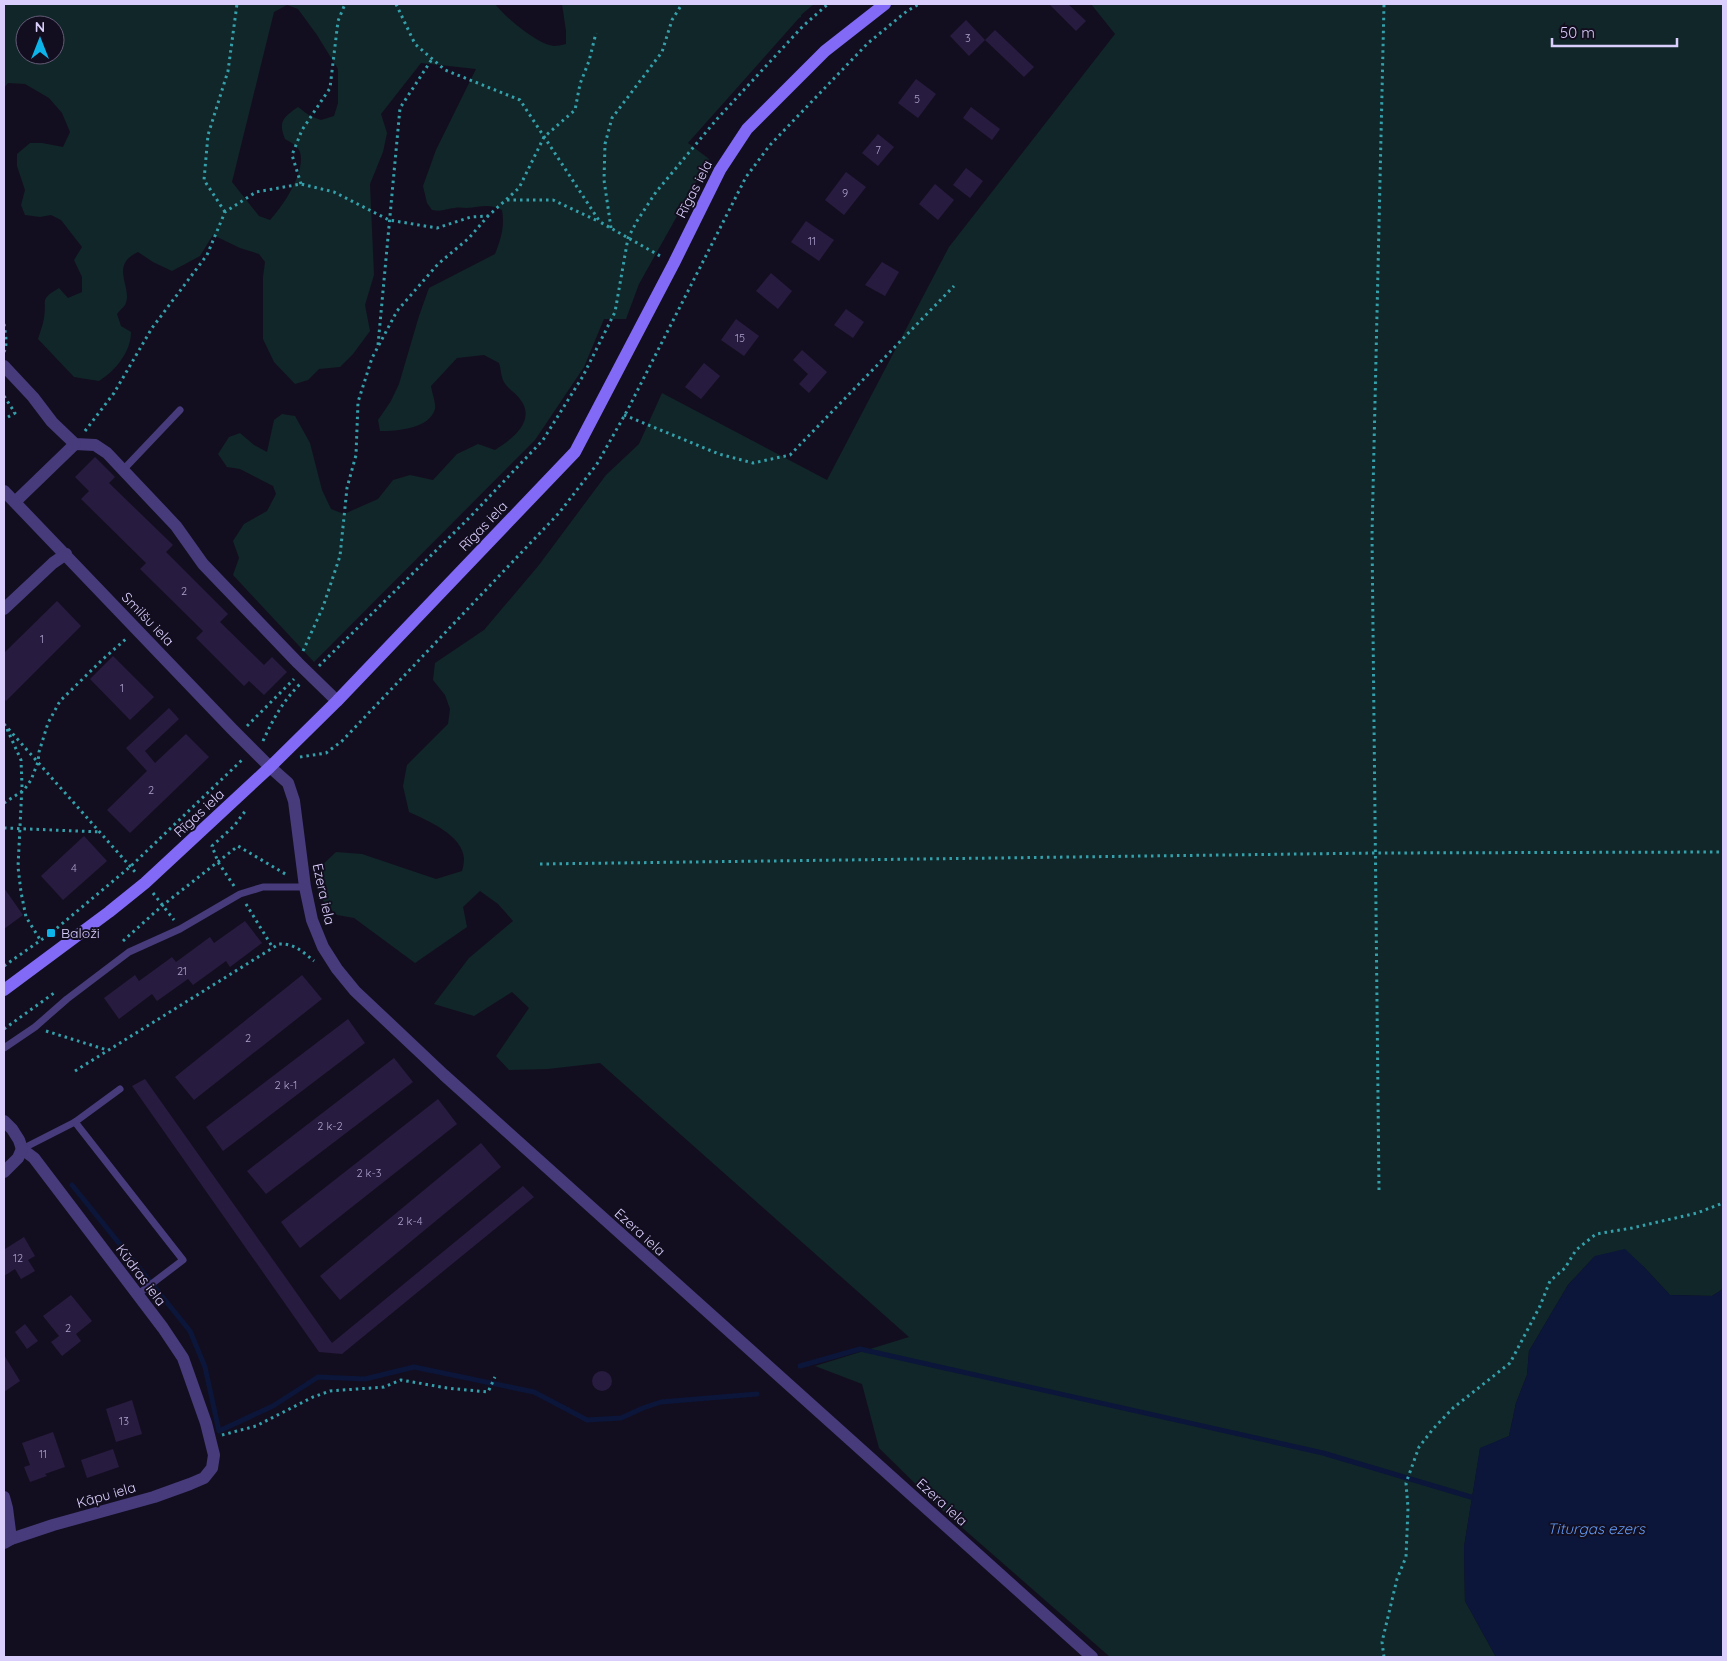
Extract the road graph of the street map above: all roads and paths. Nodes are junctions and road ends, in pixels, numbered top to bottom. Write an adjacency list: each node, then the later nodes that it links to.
1 (237, 4): 13 (path)
2 (345, 4): 11 (path)
3 (396, 4): 9 (path)
4 (682, 4): 17 (path)
5 (828, 4): 18 (path)
6 (885, 4): 19 (main road, Rīgas iela)
7 (1384, 4): 49 (path)
8 (596, 33): 10 (path)
9 (432, 59): 10 (path); 15 (path)
10 (544, 138): 12 (path); 16 (path)
11 (301, 184): 13 (path); 15 (path)
12 (506, 200): 14 (path); 16 (path)
13 (225, 212): 29 (path)
14 (488, 216): 15 (path); 22 (path)
15 (389, 220): 22 (path)
16 (600, 222): 17 (path)
17 (611, 229): 18 (path)
18 (628, 238): 19 (path); 36 (path)
19 (674, 263): 37 (main road, Rīgas iela)
20 (954, 286): 27 (path)
21 (4, 324): 23 (path)
22 (378, 348): 36 (path)
23 (4, 352)
24 (4, 366): 29 (street)
25 (4, 396): 28 (path)
26 (180, 410): 30 (lane)
27 (624, 416)
28 (8, 418)
29 (76, 444): 30 (street); 32 (street)
30 (123, 470): 36 (street)
31 (4, 492): 32 (street, Smilšu iela)
32 (14, 502): 33 (street, Smilšu iela)
33 (66, 554): 34 (street); 35 (street, Smilšu iela)
34 (4, 609)
35 (137, 630): 39 (street, Smilšu iela); 41 (path)
36 (304, 669): 37 (street); 39 (path); 40 (path)
37 (337, 701): 42 (main road, Rīgas iela)
38 (5, 725): 41 (path); 43 (path)
39 (238, 735): 40 (street, Smilšu iela)
40 (253, 750): 42 (street, Smilšu iela); 51 (path)
41 (38, 762): 43 (path); 47 (path)
42 (270, 767): 53 (main road, Rīgas iela); 54 (street, Ezera iela)
43 (22, 791): 44 (path); 46 (path)
44 (4, 803)
45 (4, 828): 46 (path)
46 (20, 828): 47 (path); 57 (path)
47 (101, 832): 51 (path)
48 (1723, 852): 49 (path)
49 (1375, 854): 50 (path); 73 (path)
50 (540, 864)
51 (131, 866): 53 (path); 57 (path)
52 (292, 878): 55 (path)
53 (145, 883): 55 (path); 61 (main road, Rīgas iela)
54 (305, 886): 56 (lane); 81 (street, Ezera iela)
55 (163, 905): 56 (path); 58 (path)
56 (180, 929): 63 (lane)
57 (40, 941): 60 (path)
58 (116, 946)
59 (316, 963): 66 (path)
60 (4, 966)
61 (4, 990)
62 (56, 991): 64 (path)
63 (35, 1027): 65 (lane); 66 (path)
64 (4, 1029)
65 (4, 1048)
66 (107, 1051): 67 (path)
67 (75, 1070)
68 (120, 1089): 70 (lane)
69 (4, 1121): 71 (street, Kūdras iela)
70 (75, 1122): 71 (lane); 75 (lane)
71 (22, 1149): 72 (street); 75 (street, Kūdras iela)
72 (4, 1172)
73 (1379, 1190)
74 (1723, 1202): 82 (path)
75 (137, 1295): 77 (street, Kūdras iela)
76 (495, 1377): 77 (path)
77 (210, 1439): 78 (street, Kūdras iela)
78 (212, 1468): 80 (street, Kāpu iela)
79 (4, 1497): 80 (street)
80 (7, 1541)
81 (1092, 1657)
82 (1384, 1657)

